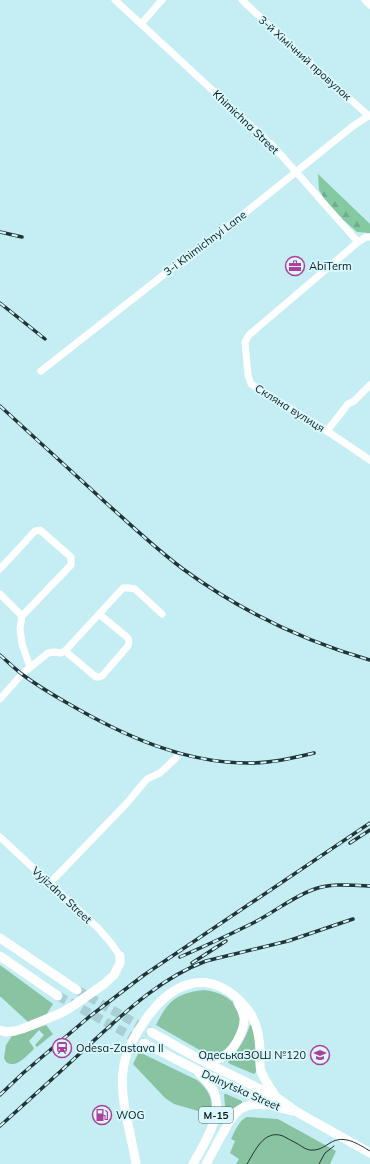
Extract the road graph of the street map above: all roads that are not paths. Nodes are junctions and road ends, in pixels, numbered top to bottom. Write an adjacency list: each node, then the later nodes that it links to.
1 (115, 0): 6 (street, Khimichna Street)
2 (162, 0): 6 (street)
3 (242, 0): 7 (street, 3-й Хімічний провулок)
4 (365, 0): 5 (street)
5 (370, 5)
6 (141, 24): 8 (street, Khimichna Street)
7 (370, 115): 8 (street, 3-i Khimichnyi Lane)
8 (296, 172): 10 (street, Khimichna Street); 11 (street, 3-i Khimichnyi Lane)
9 (370, 237): 10 (street)
10 (358, 242): 13 (street, Скляна вулиця)
11 (41, 372)
12 (370, 385): 13 (street)
13 (327, 431): 14 (street, Скляна вулиця)
14 (370, 460)
15 (0, 569): 19 (street)
16 (0, 594): 19 (street)
17 (100, 614): 18 (street); 20 (street); 20 (street)
18 (162, 614)
19 (22, 616): 21 (street)
20 (65, 651): 21 (street)
21 (30, 667): 22 (street)
22 (0, 699)
23 (176, 758): 25 (street)
24 (0, 837): 25 (street, Vyjizdna Street)
25 (50, 883): 28 (street, Vyjizdna Street)
26 (0, 938): 29 (main road)
27 (0, 956): 30 (main road)
28 (120, 956): 32 (main road)
29 (77, 990)
30 (58, 996)
31 (235, 996): 35 (main road); 37 (main road); 39 (main road)
32 (0, 1030)
33 (151, 1032): 35 (main road, Dalnytska Street)
34 (144, 1043): 36 (main road, Dalnytska Street / М-15)
35 (199, 1059): 37 (main road, Dalnytska Street)
36 (193, 1068): 37 (main road, Dalnytska Street); 40 (main road, М-15)
37 (274, 1102): 38 (main road, Dalnytska Street); 41 (main road)
38 (370, 1154)
39 (136, 1164)
40 (192, 1164)
41 (206, 1164)

